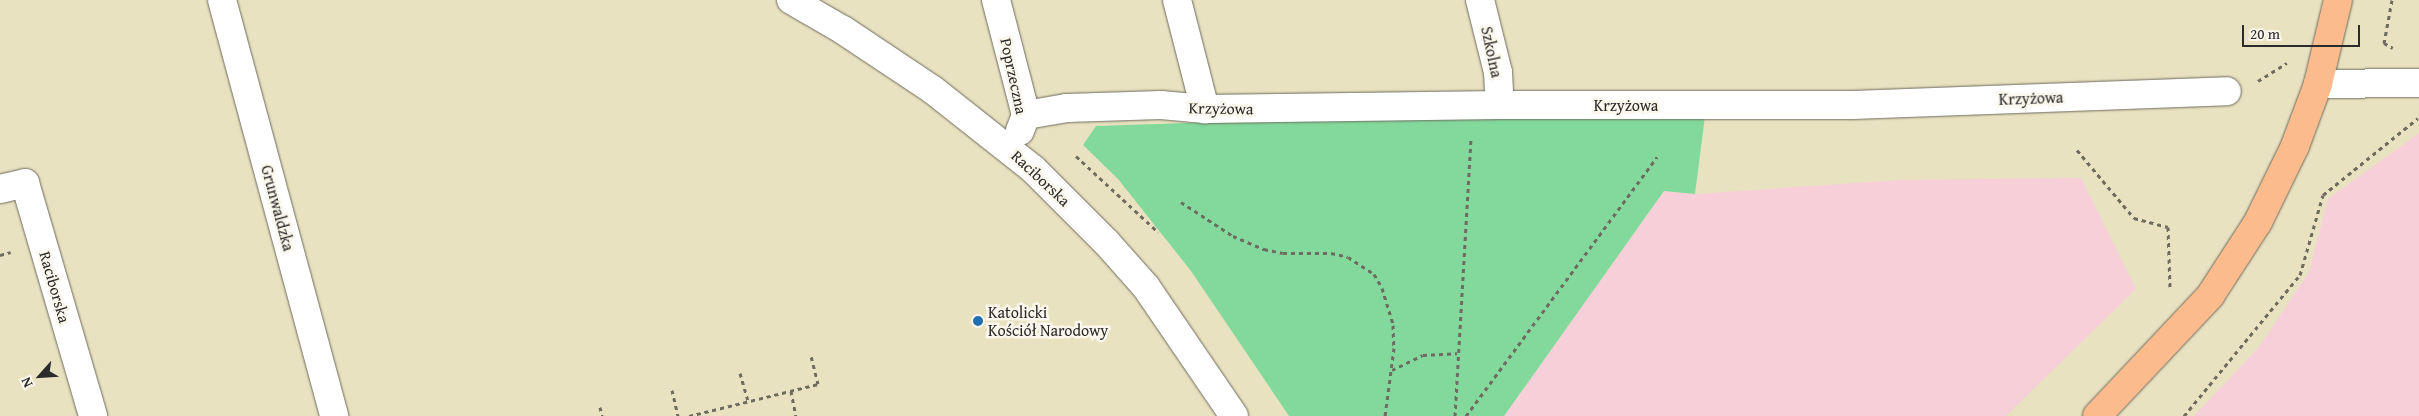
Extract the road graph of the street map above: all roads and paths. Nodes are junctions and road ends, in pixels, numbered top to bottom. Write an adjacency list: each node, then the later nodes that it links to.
1 (222, 0): 34 (street, Grunwaldzka)
2 (791, 0): 17 (street, Raciborska)
3 (996, 0): 15 (street, Poprzeczna)
4 (1177, 0): 14 (street)
5 (1480, 0): 12 (street, Szkolna)
6 (2338, 0): 9 (main road)
7 (2392, 0): 8 (path)
8 (2402, 50)
9 (2318, 84): 10 (street); 43 (main road)
10 (2419, 84)
11 (2227, 91): 12 (street, Krzyżowa)
12 (1500, 105): 13 (street, Krzyżowa)
13 (1470, 106): 14 (street, Krzyżowa); 25 (path)
14 (1205, 109): 15 (street, Krzyżowa)
15 (1026, 115): 17 (street, Poprzeczna)
16 (2419, 118): 44 (path)
17 (1010, 149): 39 (street, Raciborska)
18 (2077, 150): 24 (path)
19 (1076, 156): 23 (path)
20 (1657, 157): 42 (path)
21 (0, 189): 33 (street, Raciborska)
22 (1181, 202): 27 (path)
23 (1158, 232)
24 (2170, 289)
25 (1457, 352): 27 (path); 41 (path)
26 (811, 355): 30 (path)
27 (1391, 370): 40 (path)
28 (740, 372): 31 (path)
29 (672, 390): 36 (path)
30 (791, 391): 31 (path); 38 (path)
31 (748, 402): 37 (path)
32 (600, 407): 35 (path)
33 (93, 416)
34 (334, 416)
35 (602, 416)
36 (678, 416)
37 (689, 416)
38 (796, 416)
39 (1234, 416)
40 (1385, 416)
41 (1455, 416)
42 (1466, 416)
43 (2096, 416)
44 (2184, 416)

